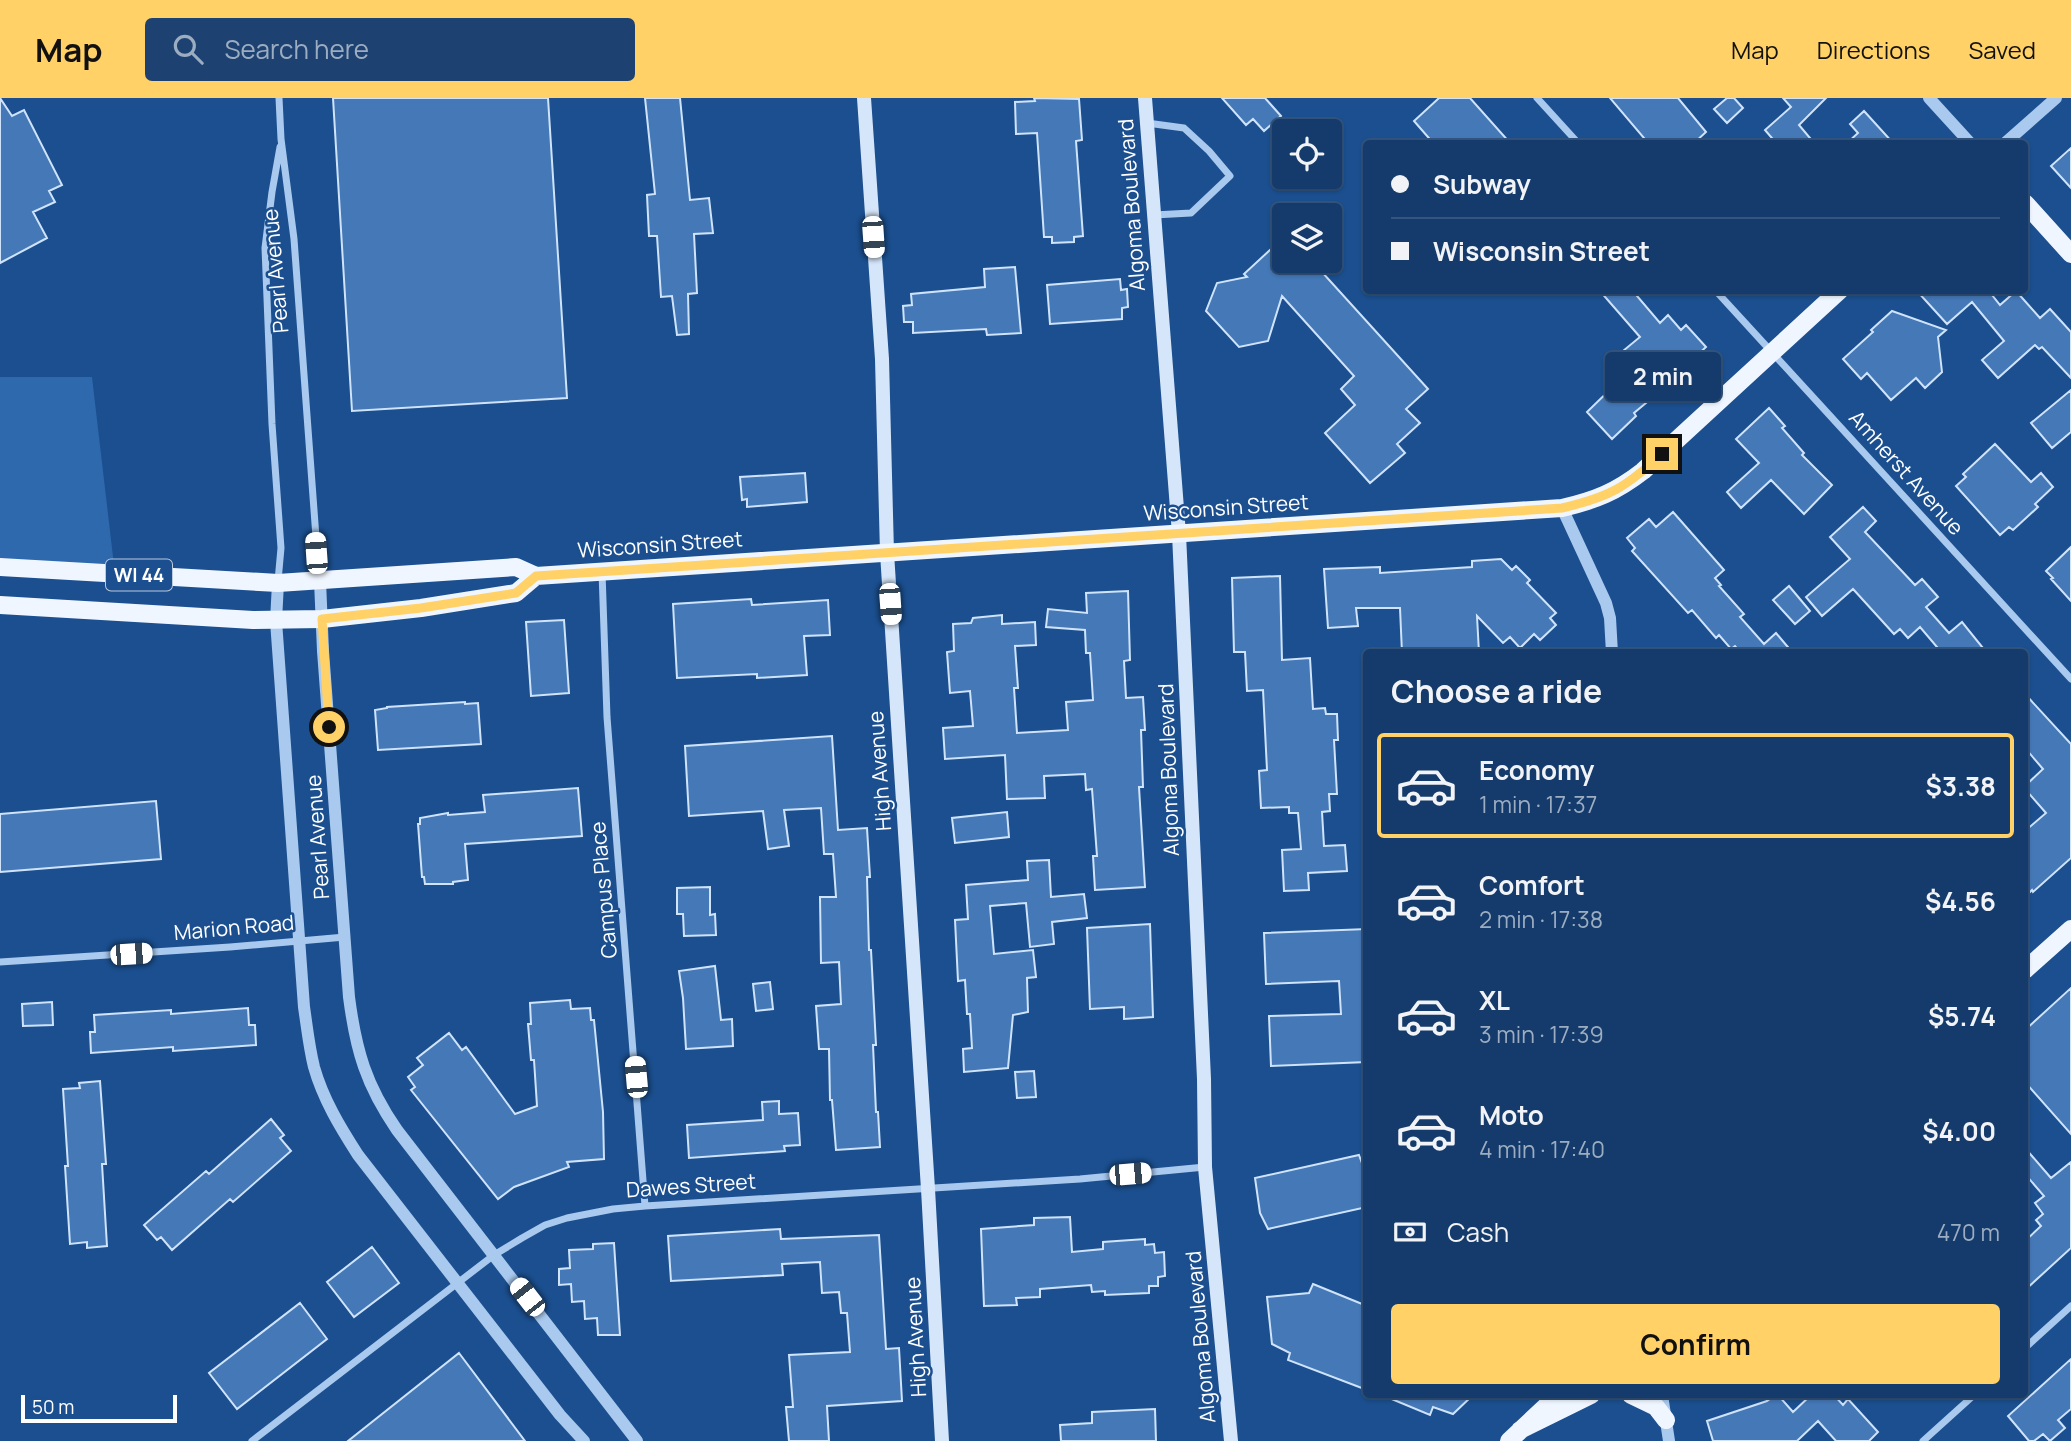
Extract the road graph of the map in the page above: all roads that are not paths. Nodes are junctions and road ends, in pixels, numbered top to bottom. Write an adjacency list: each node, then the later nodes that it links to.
1 (279, 98): 8 (street, Pearl Avenue)
2 (864, 98): 20 (main road, High Avenue)
3 (1145, 98): 7 (main road, Algoma Boulevard)
4 (1536, 98): 9 (street)
5 (1929, 98): 10 (street)
6 (2056, 98): 11 (street)
7 (1147, 123): 13 (main road, Algoma Boulevard); 13 (street)
8 (281, 139): 24 (street, Pearl Avenue); 25 (street, Pearl Avenue)
9 (1575, 140)
10 (1966, 140)
11 (2009, 140)
12 (2028, 206): 14 (main road)
13 (1154, 215): 19 (main road, Algoma Boulevard)
14 (2071, 254)
15 (1719, 294): 17 (street, Amherst Avenue)
16 (1836, 294): 17 (main road, Wisconsin Street / WI 44)
17 (1772, 352): 18 (main road, Wisconsin Street / WI 44); 30 (street, Amherst Avenue)
18 (1562, 508): 19 (main road, Wisconsin Street / WI 44); 29 (street)
19 (1179, 534): 20 (main road, Wisconsin Street / WI 44); 36 (main road, Algoma Boulevard)
20 (887, 553): 22 (main road, Wisconsin Street / WI 44); 37 (main road, High Avenue)
21 (0, 567): 25 (main road, Wisconsin Street / WI 44)
22 (602, 572): 23 (main road, Wisconsin Street / WI 44); 38 (street, Campus Place)
23 (536, 576): 24 (main road, Wisconsin Street / WI 44); 27 (main road, Wisconsin Street / WI 44)
24 (320, 581): 25 (main road, Wisconsin Street / WI 44); 27 (street, Pearl Avenue)
25 (278, 583): 28 (street, Pearl Avenue)
26 (0, 604): 28 (main road, Wisconsin Street / WI 44)
27 (322, 619): 28 (main road, Wisconsin Street / WI 44); 32 (street, Pearl Avenue)
28 (276, 621): 33 (street, Pearl Avenue)
29 (1614, 649)
30 (2071, 679)
31 (2071, 929): 35 (main road)
32 (345, 937): 33 (street, Marion Road); 39 (street, Pearl Avenue)
33 (300, 940): 34 (street, Marion Road); 40 (street, Pearl Avenue)
34 (0, 962)
35 (2028, 967)
36 (1205, 1167): 37 (street, Dawes Street); 54 (main road, Algoma Boulevard)
37 (929, 1189): 38 (street, Dawes Street); 53 (main road, High Avenue)
38 (645, 1206): 39 (street, Dawes Street)
39 (494, 1255): 40 (street, Dawes Street); 52 (street, Pearl Avenue)
40 (458, 1283): 50 (street, Dawes Street); 51 (street, Pearl Avenue)
41 (2071, 1306): 42 (street)
42 (2028, 1345)
43 (1555, 1398): 49 (main road)
44 (1585, 1398): 49 (main road)
45 (1637, 1398): 48 (main road)
46 (1662, 1398): 48 (street)
47 (1971, 1398): 56 (street)
48 (1666, 1420): 55 (street)
49 (1514, 1436)
50 (252, 1441)
51 (584, 1441)
52 (637, 1441)
53 (942, 1441)
54 (1231, 1441)
55 (1669, 1441)
56 (1923, 1441)

